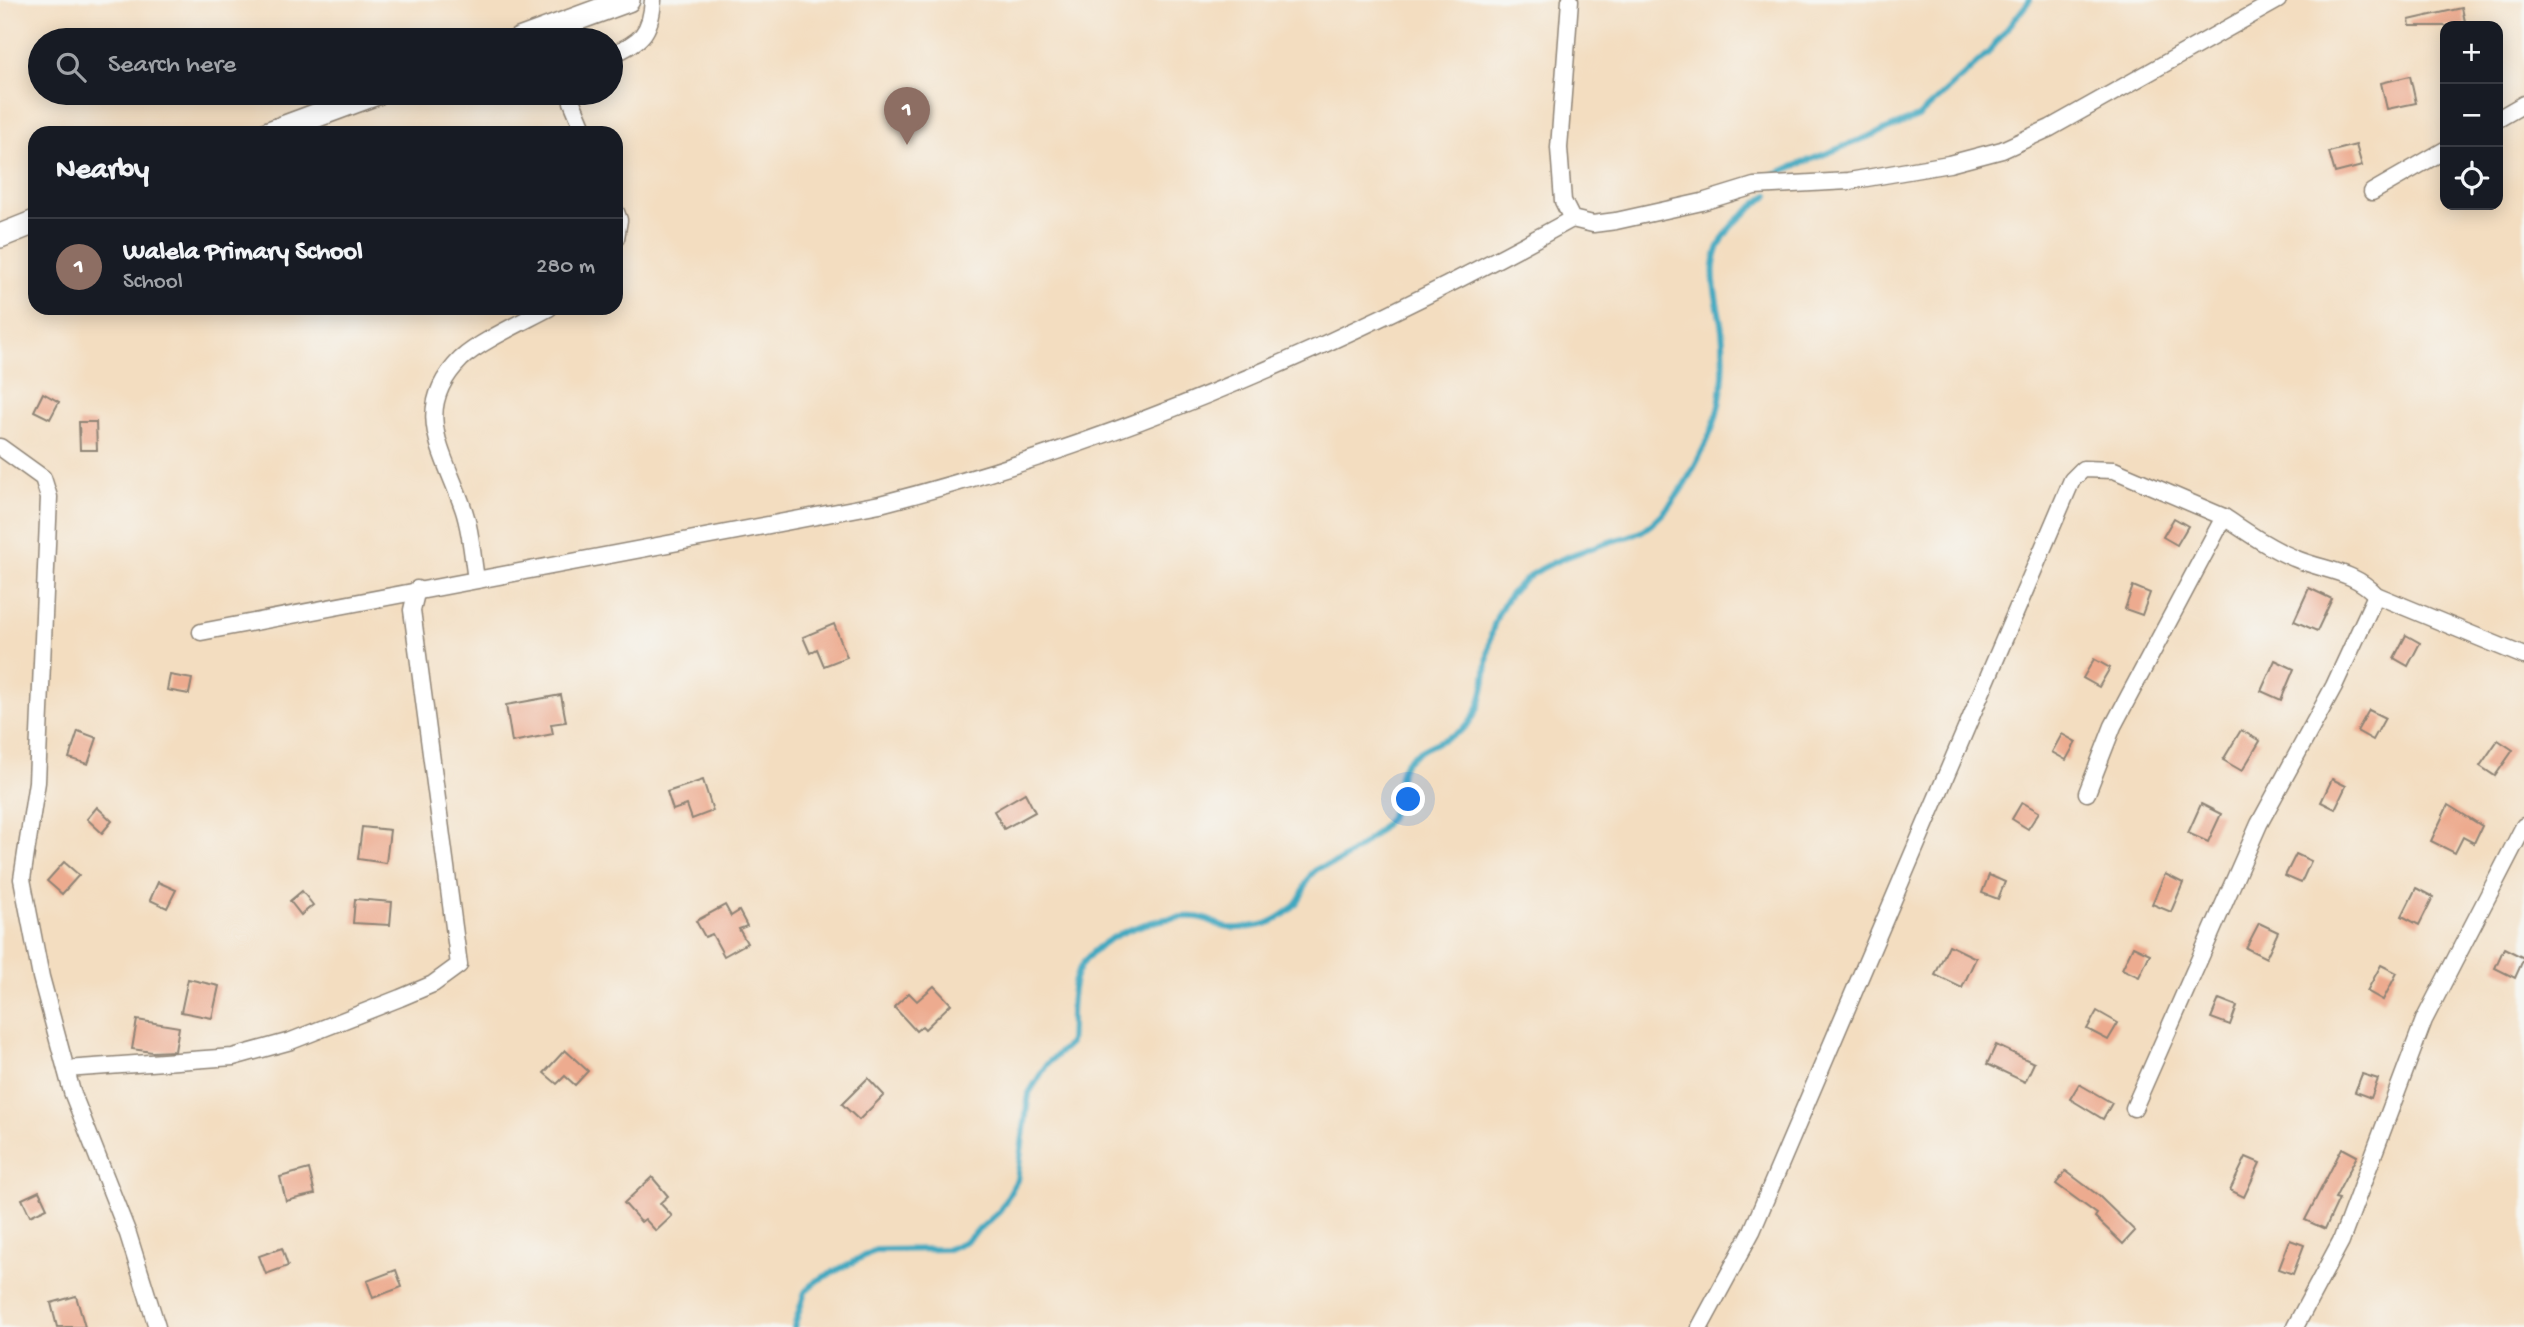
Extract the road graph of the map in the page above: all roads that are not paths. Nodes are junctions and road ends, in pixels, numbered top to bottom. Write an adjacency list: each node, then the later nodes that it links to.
1 (628, 0): 5 (street)
2 (653, 0): 6 (street)
3 (1570, 0): 15 (street)
4 (2278, 0): 15 (street)
5 (552, 28)
6 (623, 50)
7 (2524, 104): 10 (street)
8 (345, 105): 11 (street)
9 (573, 105): 12 (street)
10 (2503, 116)
11 (289, 126)
12 (581, 126)
13 (2440, 152): 14 (street)
14 (2372, 192)
15 (1573, 219): 21 (street)
16 (28, 225): 17 (street)
17 (0, 236)
18 (537, 315): 21 (street)
19 (0, 447): 28 (street)
20 (2224, 517): 23 (street); 26 (street); 31 (street)
21 (477, 579): 22 (street)
22 (417, 589): 24 (street); 28 (street)
23 (2376, 595): 25 (street); 29 (street)
24 (201, 632)
25 (2524, 656)
26 (2087, 793)
27 (2524, 826): 32 (street)
28 (66, 1069): 30 (street)
29 (2134, 1108)
30 (158, 1327)
31 (1700, 1327)
32 (2295, 1327)

